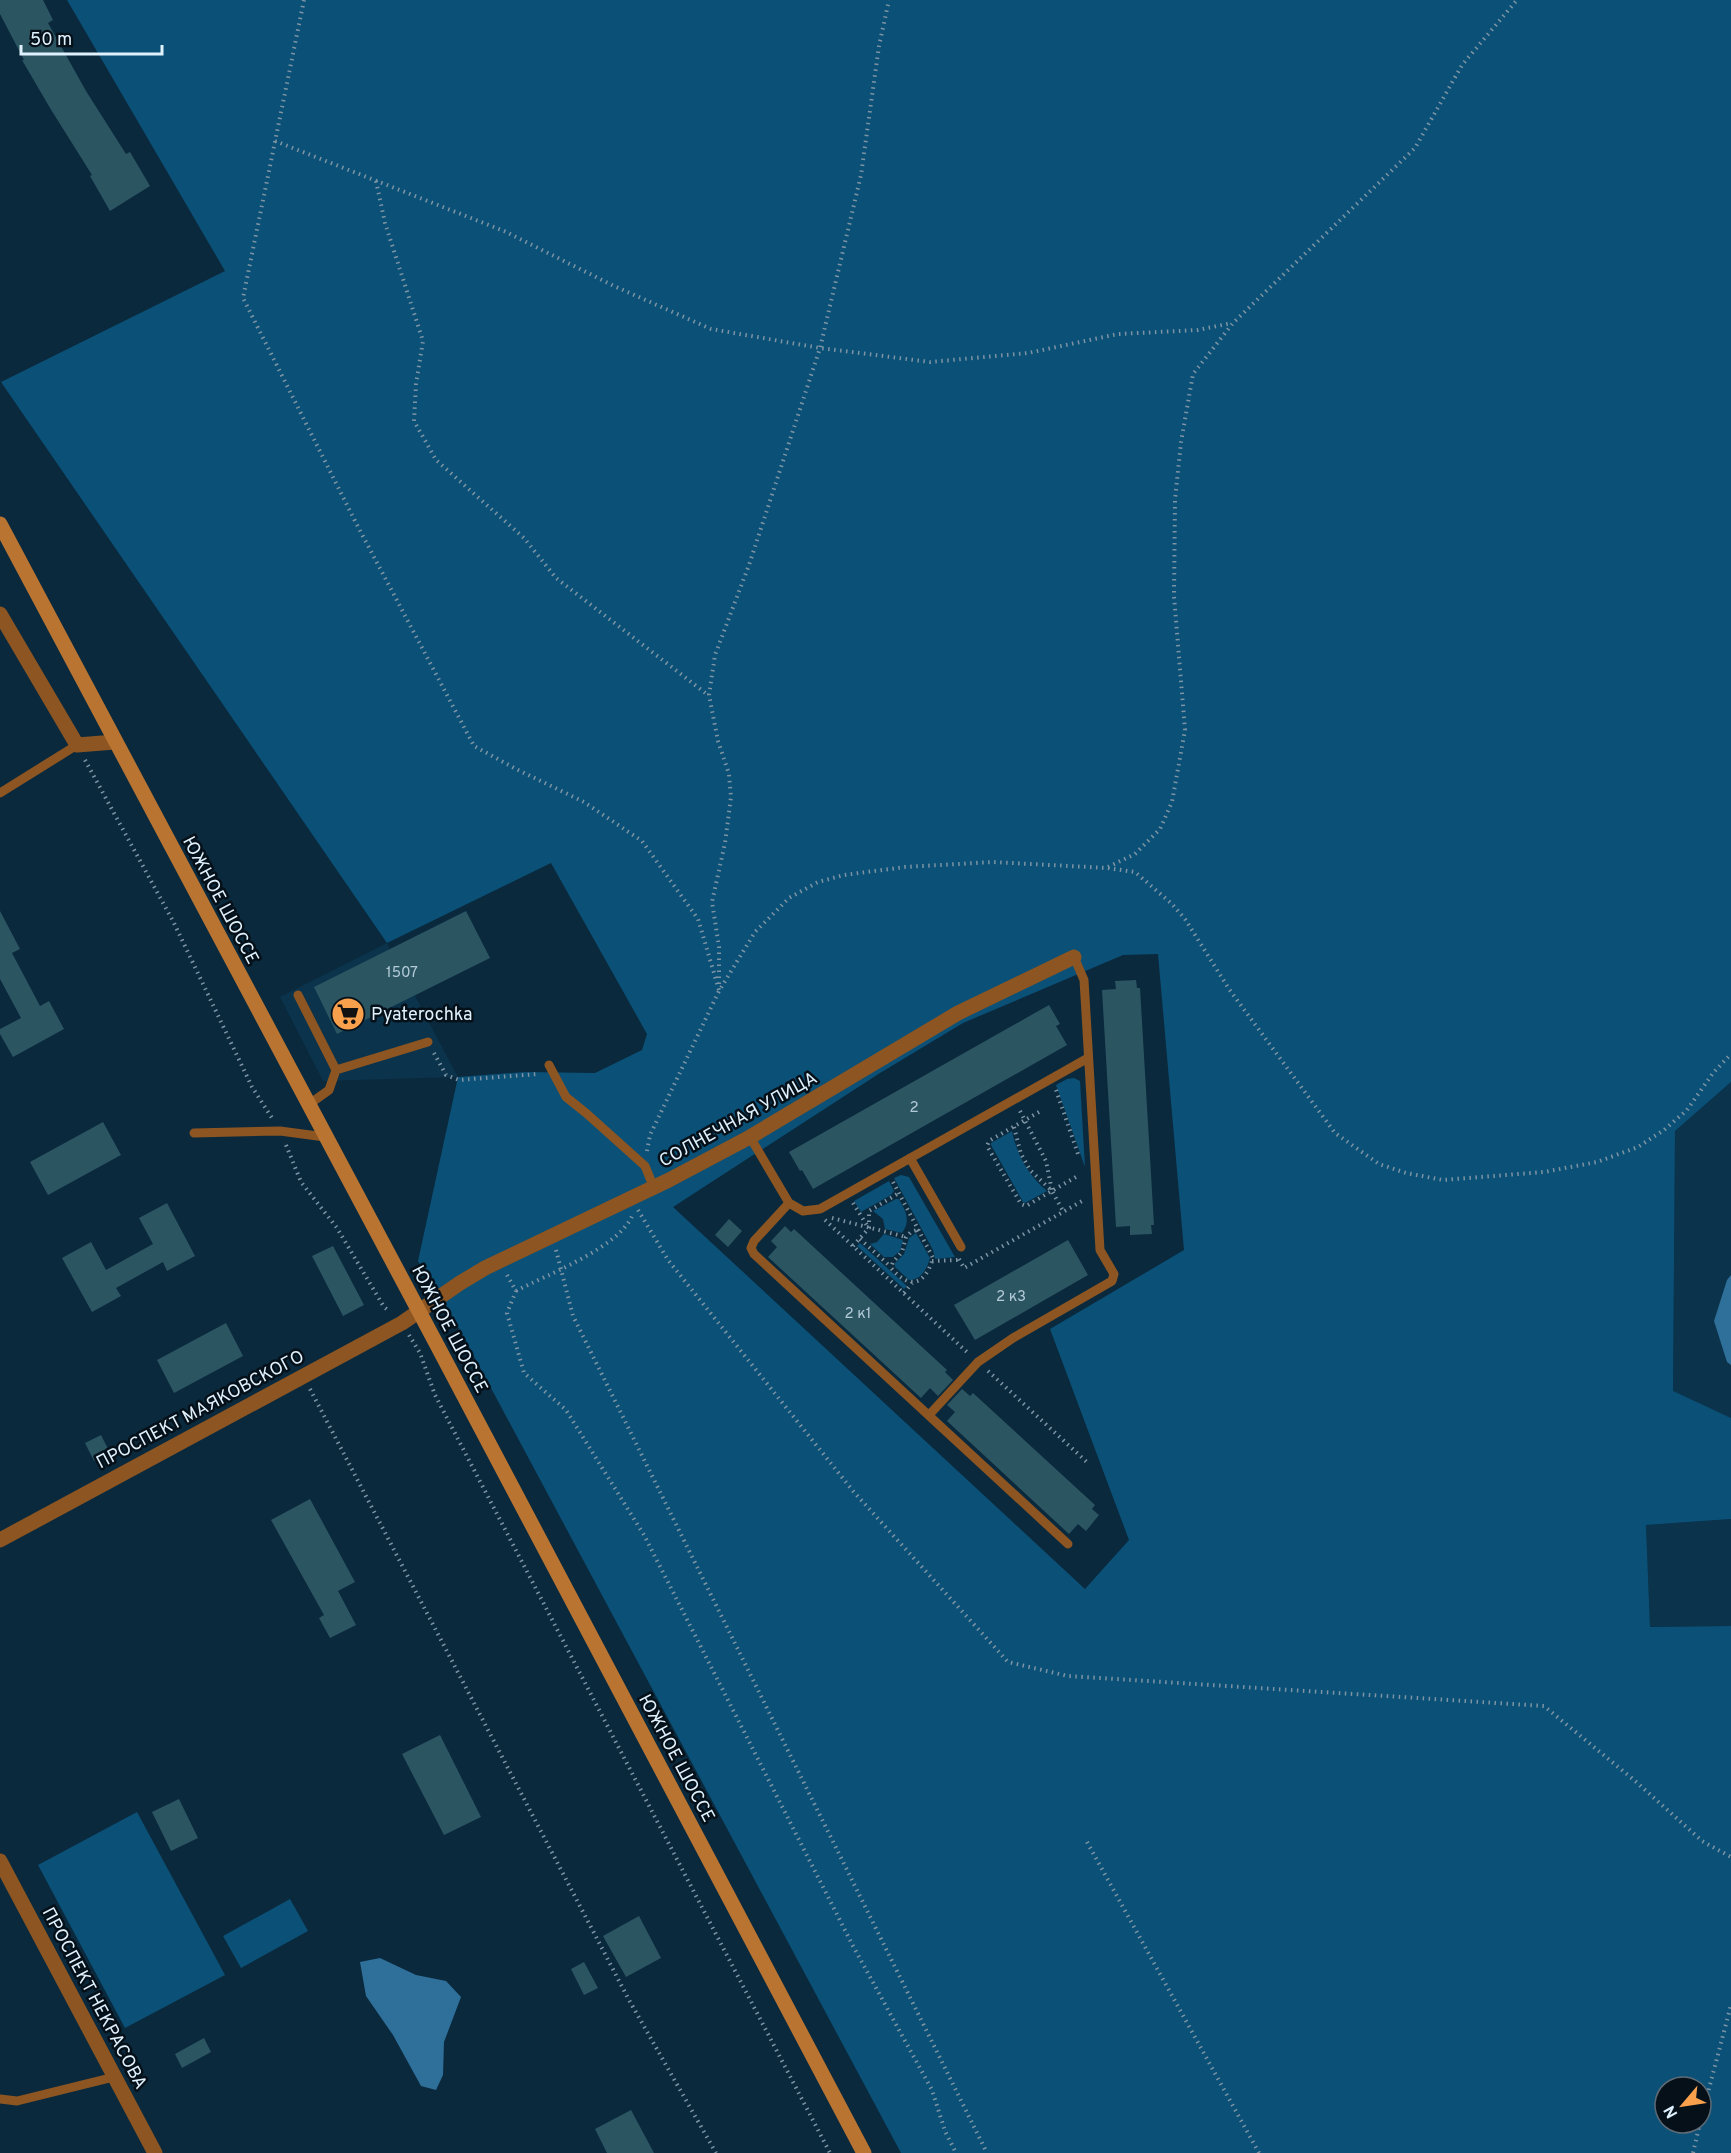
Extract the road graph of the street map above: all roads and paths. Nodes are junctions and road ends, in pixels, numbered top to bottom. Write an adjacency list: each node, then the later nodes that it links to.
1 (304, 0): 4 (path)
2 (888, 0): 7 (path)
3 (1517, 0): 6 (path)
4 (275, 141): 5 (path); 16 (path)
5 (376, 181): 7 (path); 10 (path)
6 (1233, 323): 7 (path); 14 (path)
7 (820, 348): 10 (path)
8 (0, 524): 11 (street, ЮЖНОЕ ШОССЕ)
9 (0, 614): 12 (street)
10 (709, 695): 16 (path)
11 (115, 742): 12 (street); 25 (street, ЮЖНОЕ ШОССЕ)
12 (77, 745): 13 (lane); 29 (path)
13 (0, 793)
14 (1107, 868): 16 (path); 19 (path)
15 (1074, 957): 20 (lane); 32 (street, СОЛНЕЧНАЯ УЛИЦА)
16 (719, 991): 35 (path)
17 (298, 995): 22 (lane)
18 (428, 1042): 22 (lane); 23 (path)
19 (1731, 1054)
20 (1088, 1058): 24 (lane); 42 (lane)
21 (549, 1065): 23 (lane)
22 (336, 1070): 25 (lane)
23 (556, 1078): 35 (lane)
24 (1052, 1078): 33 (lane); 34 (path)
25 (308, 1105): 31 (street, ЮЖНОЕ ШОССЕ)
26 (1039, 1113): 27 (path)
27 (1025, 1120): 28 (path); 39 (path)
28 (1014, 1127): 39 (path); 39 (path)
29 (280, 1131): 30 (lane); 31 (lane); 60 (path)
30 (194, 1133)
31 (325, 1137): 59 (street, ЮЖНОЕ ШОССЕ)
32 (750, 1137): 38 (street, СОЛНЕЧНАЯ УЛИЦА); 43 (lane)
33 (910, 1158): 36 (lane); 50 (lane)
34 (1082, 1163)
35 (645, 1166): 38 (lane)
36 (887, 1171): 40 (path); 41 (lane)
37 (1076, 1177): 39 (path)
38 (654, 1188): 53 (street, СОЛНЕЧНАЯ УЛИЦА)
39 (1052, 1191): 44 (path)
40 (899, 1193): 45 (path); 46 (path)
41 (847, 1194): 43 (lane); 45 (path)
42 (1096, 1195): 44 (path); 61 (lane)
43 (789, 1203): 63 (lane)
44 (1063, 1211): 51 (path)
45 (868, 1228): 47 (path); 48 (path); 49 (path)
46 (921, 1233): 47 (path); 52 (path)
47 (906, 1237): 55 (path)
48 (860, 1239): 49 (path); 55 (path)
49 (853, 1246): 58 (path)
50 (957, 1249): 51 (path)
51 (960, 1260): 52 (path)
52 (932, 1261): 56 (path)
53 (498, 1262): 57 (path); 59 (street, СОЛНЕЧНАЯ УЛИЦА)
54 (561, 1268): 57 (path); 68 (path); 80 (path)
55 (891, 1268): 56 (path)
56 (912, 1283): 58 (path)
57 (516, 1291): 79 (path)
58 (904, 1293): 61 (path)
59 (420, 1312): 60 (street, ПРОСПЕКТ МАЯКОВСКОГО); 78 (street, ЮЖНОЕ ШОССЕ)
60 (402, 1323): 62 (street, ПРОСПЕКТ МАЯКОВСКОГО); 77 (path)
61 (978, 1362): 63 (lane); 64 (path)
62 (303, 1375): 65 (street, ПРОСПЕКТ МАЯКОВСКОГО); 76 (path)
63 (928, 1415): 66 (lane)
64 (1089, 1464)
65 (0, 1540)
66 (1068, 1544)
67 (1087, 1842): 81 (path)
68 (1731, 1857)
69 (0, 1861): 72 (street, ПРОСПЕКТ НЕКРАСОВА)
70 (1731, 2005): 71 (path)
71 (1713, 2075)
72 (114, 2077): 73 (lane); 75 (street, ПРОСПЕКТ НЕКРАСОВА)
73 (0, 2099)
74 (1698, 2135): 82 (path)
75 (155, 2153)
76 (716, 2153)
77 (830, 2153)
78 (864, 2153)
79 (956, 2153)
80 (987, 2153)
81 (1259, 2153)
82 (1693, 2153)

